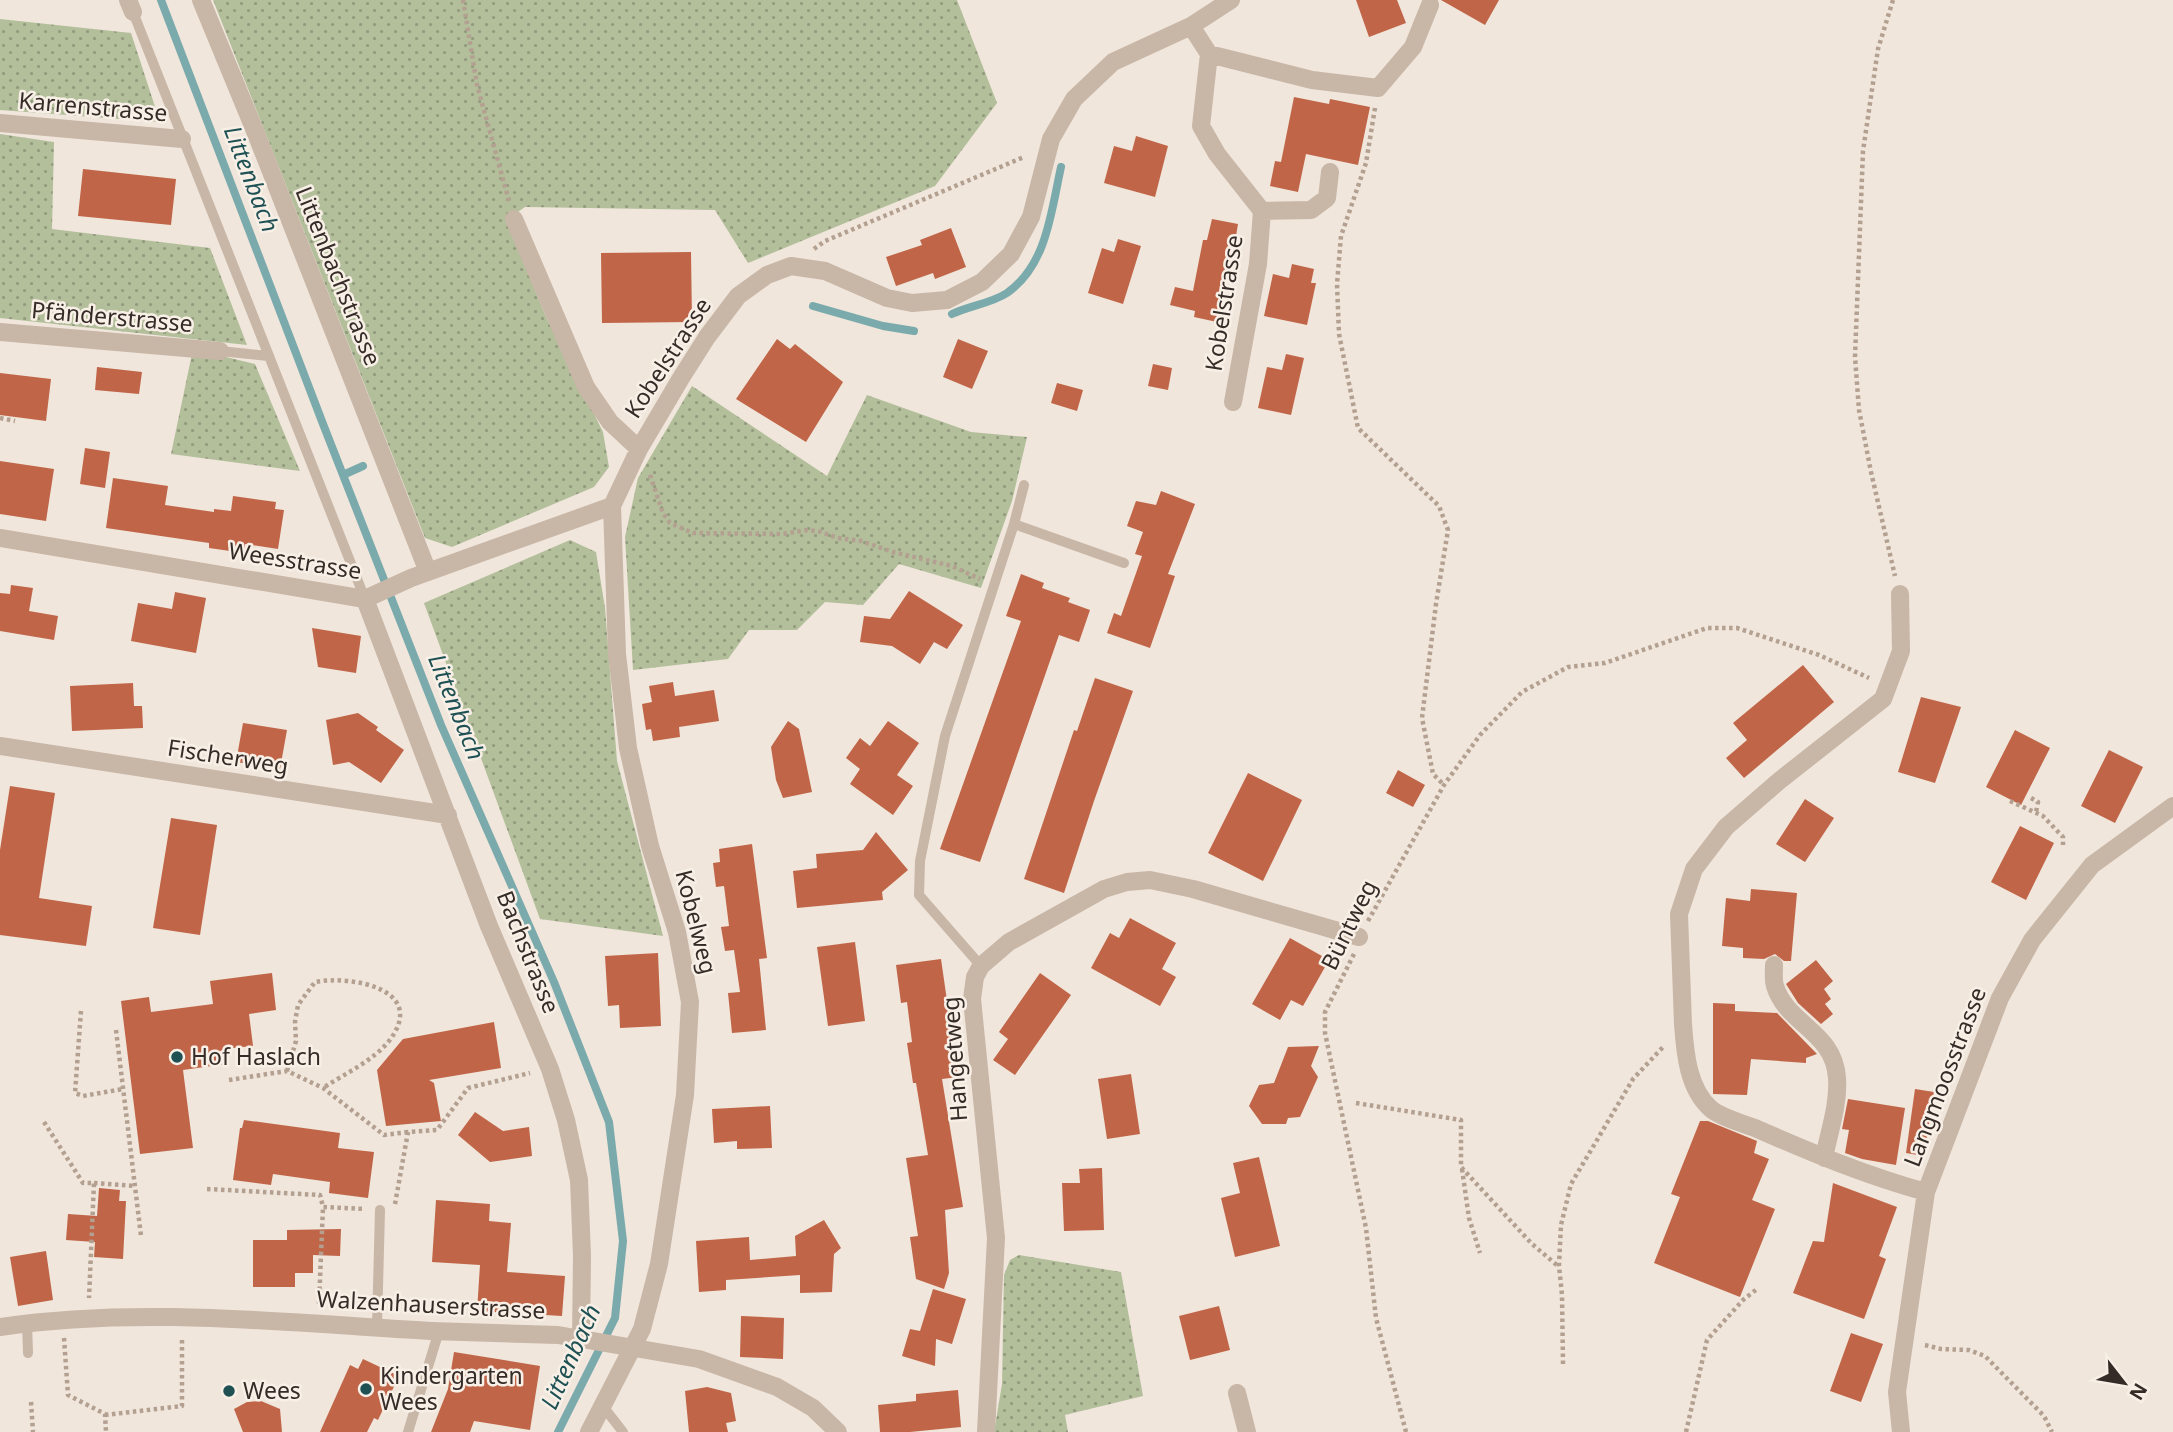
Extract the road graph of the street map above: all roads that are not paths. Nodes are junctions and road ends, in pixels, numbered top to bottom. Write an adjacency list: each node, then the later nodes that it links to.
1 (201, 0): 22 (street, Littenbachstrasse)
2 (1227, 1): 5 (street)
3 (1430, 5): 6 (street)
4 (130, 6): 8 (lane)
5 (1191, 26): 6 (street); 16 (street, Kobelstrasse)
6 (1209, 54): 10 (street, Kobelstrasse)
7 (0, 123): 8 (street, Karrenstrasse)
8 (182, 139): 14 (lane)
9 (1330, 172): 10 (street, Kobelstrasse)
10 (1262, 211): 15 (street, Kobelstrasse)
11 (514, 219): 16 (street)
12 (0, 332): 13 (street, Pfänderstrasse)
13 (220, 351): 14 (lane)
14 (268, 356): 24 (lane)
15 (1233, 402)
16 (639, 449): 18 (street, Kobelstrasse)
17 (1024, 485): 19 (lane)
18 (611, 506): 22 (street, Weesstrasse); 39 (street, Kobelweg)
19 (1014, 524): 21 (lane); 30 (lane)
20 (0, 538): 24 (street, Weesstrasse)
21 (1124, 563)
22 (419, 575): 24 (street, Weesstrasse)
23 (1899, 594): 31 (street)
24 (369, 596): 27 (street, Bachstrasse)
25 (0, 746): 27 (street, Fischerweg)
26 (2173, 806): 32 (street, Langmoosstrasse)
27 (448, 815): 38 (street, Bachstrasse)
28 (1359, 937): 30 (street)
29 (1774, 965): 31 (street)
30 (981, 966): 47 (street, Hangetweg)
31 (1824, 1158): 32 (street)
32 (1926, 1192): 49 (street, Langmoosstrasse)
33 (380, 1210): 35 (lane)
34 (27, 1323): 35 (street, Walzenhauserstrasse); 36 (street, Walzenhauserstrasse); 40 (lane)
35 (377, 1326): 37 (street, Walzenhauserstrasse)
36 (0, 1327)
37 (435, 1331): 38 (street, Walzenhauserstrasse); 43 (lane)
38 (585, 1339): 39 (street, Walzenhauserstrasse)
39 (624, 1346): 42 (street, Kobelweg); 46 (street, Walzenhauserstrasse)
40 (28, 1353)
41 (1237, 1393): 48 (street)
42 (602, 1405): 44 (street, Kobelweg); 45 (lane)
43 (408, 1432)
44 (589, 1432)
45 (623, 1432)
46 (838, 1432)
47 (986, 1432)
48 (1247, 1432)
49 (1901, 1432)

